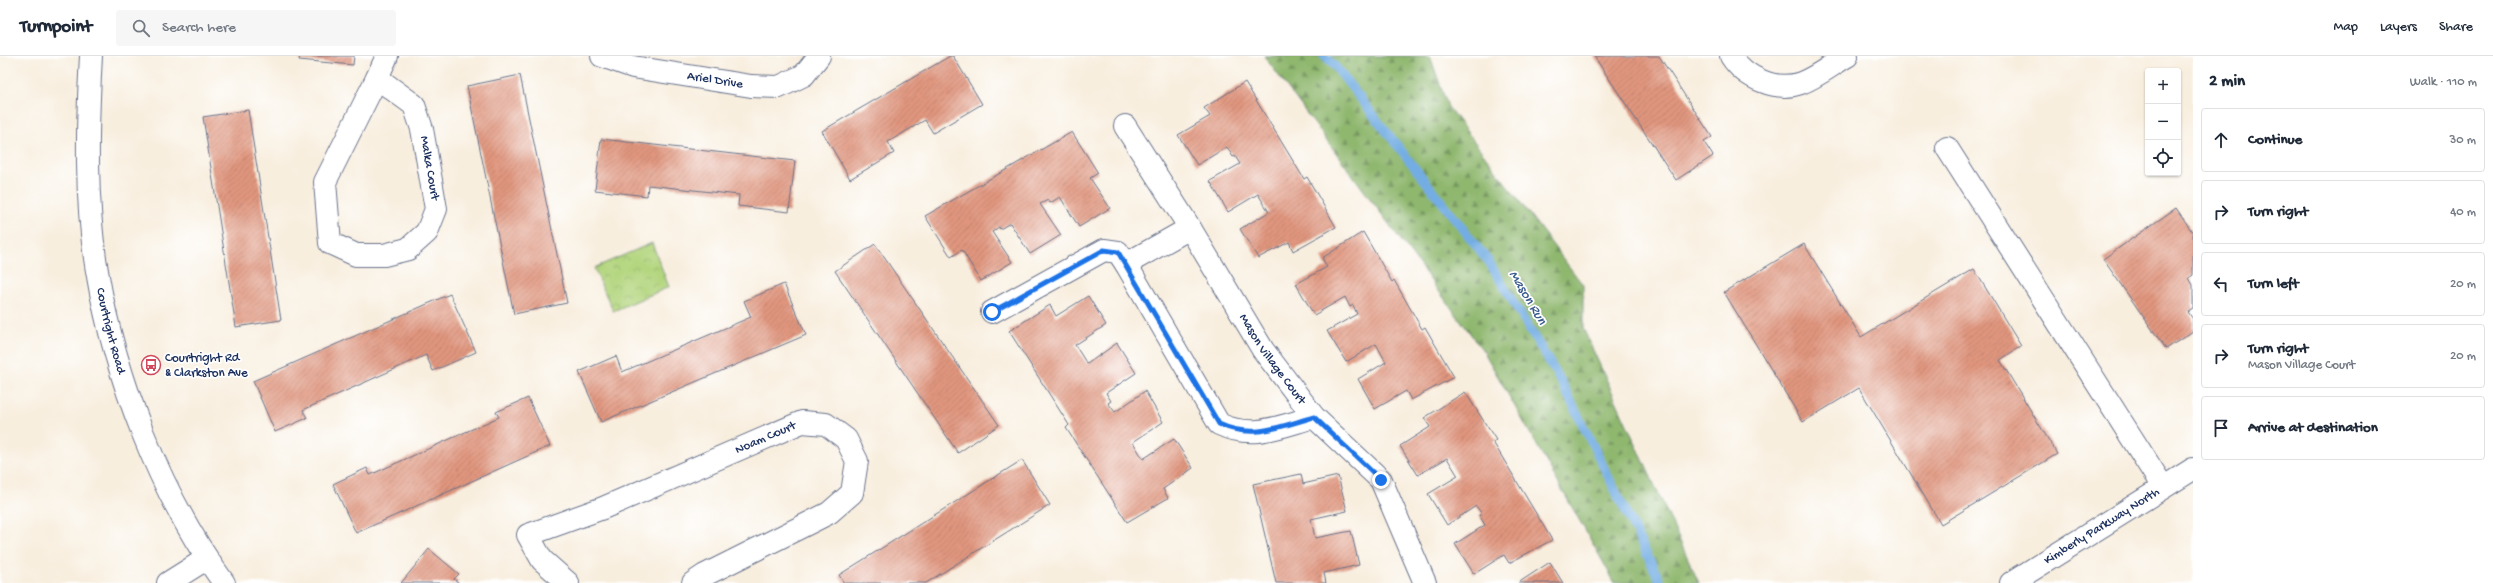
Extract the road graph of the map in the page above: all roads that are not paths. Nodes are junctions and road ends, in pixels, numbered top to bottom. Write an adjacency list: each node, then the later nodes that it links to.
1 (90, 56): 17 (street, Courtright Road)
2 (387, 56): 8 (street, Malka Court)
3 (602, 56): 7 (street, Ariel Drive)
4 (819, 56): 7 (street, Ariel Drive)
5 (1731, 56): 6 (street)
6 (1847, 56)
7 (634, 61)
8 (377, 78): 8 (street, Malka Court)
9 (1125, 126): 11 (street, Mason Village Court)
10 (1946, 148): 16 (street)
11 (1190, 228): 12 (street); 14 (street, Mason Village Court)
12 (1126, 264): 13 (street); 14 (street)
13 (992, 312)
14 (1314, 417): 22 (street, Mason Village Court)
15 (2193, 469): 16 (street, Kimberly Parkway North)
16 (2163, 487): 23 (street, Kimberly Parkway North)
17 (206, 559): 18 (street); 19 (street, Courtright Road)
18 (168, 583)
19 (224, 583)
20 (568, 583): 21 (street, Noam Court)
21 (692, 583)
22 (1425, 583)
23 (2011, 583)

